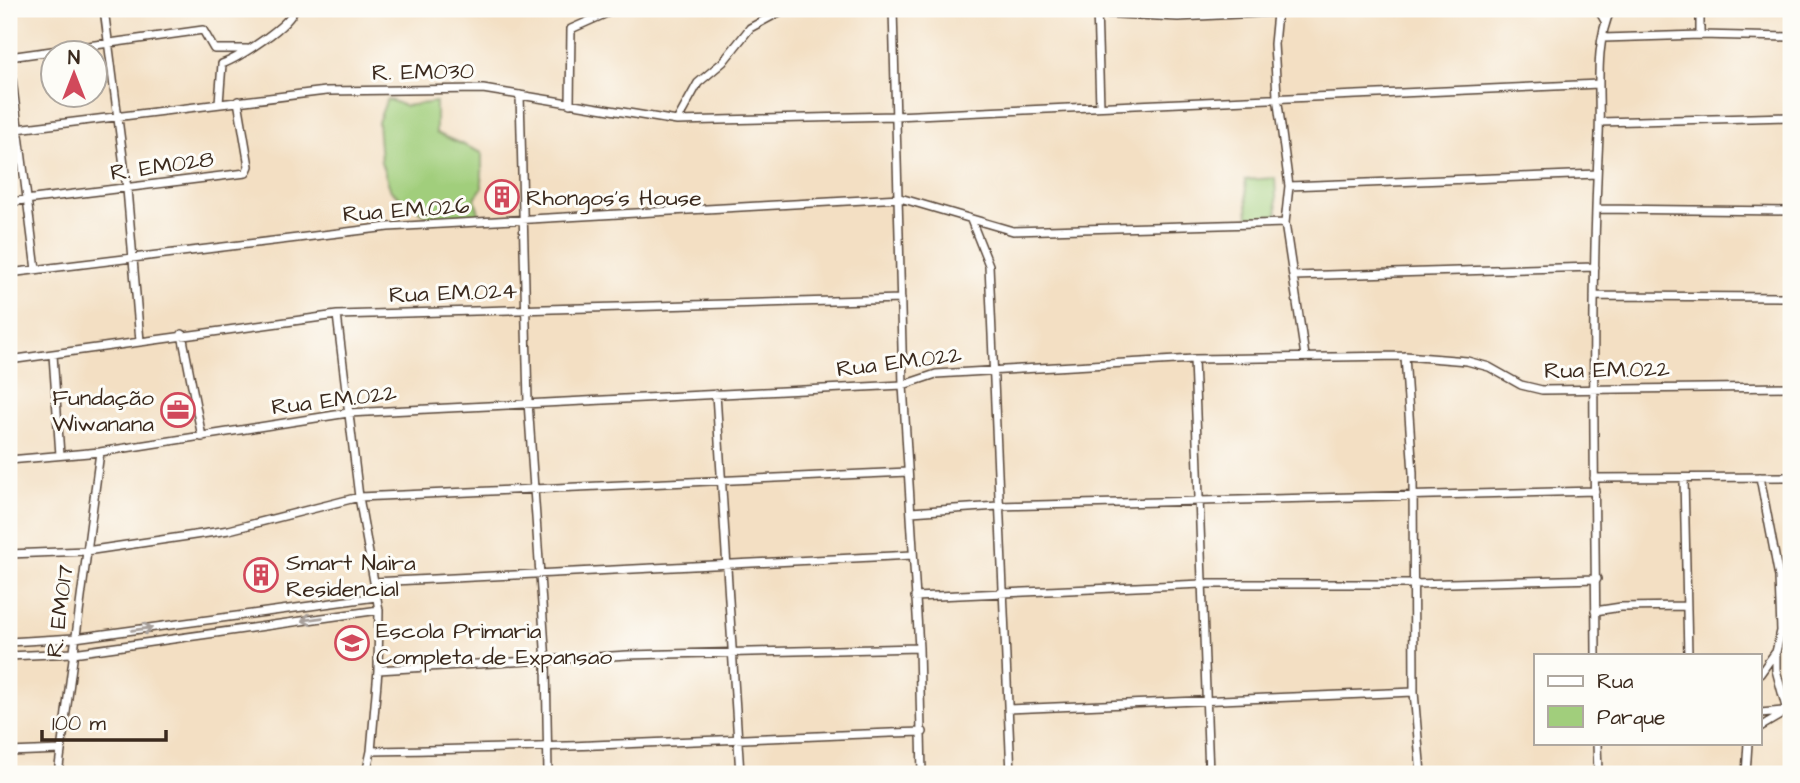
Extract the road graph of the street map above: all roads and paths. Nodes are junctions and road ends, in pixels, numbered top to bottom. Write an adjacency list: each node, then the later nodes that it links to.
1 (104, 9): 16 (street)
2 (294, 9): 19 (street)
3 (616, 9): 27 (street)
4 (785, 9): 11 (street)
5 (893, 9): 29 (street)
6 (1339, 9): 12 (street)
7 (1598, 9): 13 (street)
8 (1611, 9): 13 (street)
9 (1700, 9): 14 (street)
10 (1097, 11): 12 (street); 28 (street)
11 (769, 12): 32 (street)
12 (1277, 13): 24 (street)
13 (1605, 21): 17 (street)
14 (1700, 35): 15 (street); 17 (street)
15 (1791, 37)
16 (107, 38)
17 (1602, 38): 22 (street)
18 (108, 44): 19 (street); 30 (street)
19 (247, 49): 26 (street)
20 (38, 52): 21 (street)
21 (9, 56): 34 (street)
22 (1599, 84): 24 (street, R. EM030); 33 (street)
23 (520, 95): 25 (street, R. EM030); 27 (street, R. EM030); 43 (street)
24 (1277, 96): 28 (street, R. EM030); 36 (street)
25 (238, 101): 26 (street, R. EM030); 37 (street, R. EM028)
26 (219, 103): 30 (street, R. EM030)
27 (570, 104): 32 (street, R. EM030)
28 (1100, 106): 29 (street, R. EM030)
29 (895, 116): 32 (street, R. EM030); 38 (street)
30 (117, 117): 34 (street, R. EM030); 37 (street)
31 (1791, 117): 33 (street)
32 (677, 121)
33 (1600, 122): 35 (street)
34 (13, 130): 39 (street)
35 (1597, 174): 36 (street); 41 (street)
36 (1289, 186): 45 (street)
37 (127, 189): 39 (street, R. EM028); 46 (street)
38 (900, 198): 43 (street, Rua EM.026); 44 (street, Rua EM.026); 53 (street)
39 (26, 201): 40 (street, R. EM028); 48 (street)
40 (9, 202)
41 (1596, 209): 42 (street); 47 (street)
42 (1791, 211)
43 (524, 219): 46 (street, Rua EM.026); 54 (street)
44 (971, 220): 45 (street, Rua EM.026); 63 (street)
45 (1285, 223): 50 (street)
46 (134, 260): 48 (street, Rua EM.026); 57 (street)
47 (1594, 268): 50 (street); 51 (street)
48 (36, 270): 49 (street, Rua EM.026)
49 (9, 273)
50 (1294, 276): 59 (street)
51 (1594, 296): 52 (street); 66 (street)
52 (1791, 297)
53 (901, 299): 54 (street, Rua EM.024); 64 (street)
54 (527, 309): 55 (street, Rua EM.024); 68 (street)
55 (337, 314): 56 (street, Rua EM.024); 69 (street)
56 (182, 334): 57 (street, Rua EM.024); 70 (street)
57 (140, 341): 58 (street, Rua EM.024)
58 (53, 355): 62 (street, Rua EM.024); 72 (street)
59 (1306, 356): 60 (street, Rua EM.022); 61 (street, Rua EM.022)
60 (1405, 356): 66 (street, Rua EM.022); 82 (street)
61 (1194, 359): 63 (street, Rua EM.022); 84 (street)
62 (9, 360)
63 (995, 371): 64 (street, Rua EM.022); 85 (street)
64 (903, 385): 67 (street, Rua EM.022); 74 (street)
65 (1791, 387): 66 (street, Rua EM.022)
66 (1593, 390): 77 (street)
67 (716, 394): 68 (street, Rua EM.022); 79 (street)
68 (528, 402): 69 (street, Rua EM.022); 80 (street)
69 (348, 413): 70 (street, Rua EM.022); 83 (street)
70 (202, 437): 71 (street, Rua EM.022)
71 (100, 452): 72 (street, Rua EM.022); 87 (street, R. EM017)
72 (60, 456): 73 (street, Rua EM.022)
73 (9, 460)
74 (908, 472): 79 (street); 86 (street)
75 (1760, 477): 76 (street); 78 (street); 106 (street)
76 (1791, 477)
77 (1594, 478): 78 (street); 81 (street)
78 (1684, 479): 99 (street)
79 (721, 481): 80 (street); 90 (street)
80 (534, 490): 83 (street); 91 (street)
81 (1595, 491): 82 (street); 92 (street)
82 (1413, 495): 84 (street); 95 (street)
83 (359, 497): 87 (street); 93 (street)
84 (1199, 501): 85 (street); 94 (street)
85 (998, 506): 86 (street); 96 (street)
86 (911, 512): 89 (street)
87 (86, 551): 88 (street); 102 (street, R. EM017)
88 (9, 554)
89 (913, 555): 90 (street); 98 (street)
90 (728, 564): 91 (street); 105 (street)
91 (540, 576): 93 (street); 111 (street)
92 (1597, 579): 95 (street); 101 (street)
93 (374, 582): 97 (street)
94 (1202, 584): 95 (street); 96 (street); 115 (street)
95 (1413, 584): 114 (street)
96 (1003, 594): 98 (street); 116 (street)
97 (376, 597): 100 (street); 102 (street, one-way to 97)
98 (915, 597): 104 (street)
99 (1687, 606): 101 (street); 109 (street)
100 (379, 610): 107 (street, one-way to 107); 112 (street)
101 (1595, 611): 108 (street)
102 (75, 638): 103 (street); 107 (street, R. EM017)
103 (9, 642)
104 (919, 648): 105 (street); 120 (street)
105 (732, 652): 111 (street); 121 (street)
106 (1776, 652): 113 (street); 117 (street)
107 (73, 653): 110 (street); 125 (street, R. EM017)
108 (1596, 654)
109 (1688, 654)
110 (9, 656)
111 (546, 663): 112 (street); 124 (street)
112 (378, 670): 126 (street)
113 (1762, 671)
114 (1414, 692): 115 (street); 135 (street)
115 (1207, 700): 116 (street); 134 (street)
116 (1008, 709): 133 (street)
117 (1789, 710): 118 (street); 119 (street)
118 (1762, 713)
119 (1762, 726)
120 (923, 732): 121 (street); 132 (street)
121 (738, 738): 124 (street); 131 (street)
122 (1597, 744): 136 (street)
123 (1748, 744): 137 (street)
124 (549, 749): 126 (street); 130 (street)
125 (61, 750): 127 (street); 128 (street, R. EM017)
126 (371, 751): 129 (street)
127 (9, 752)
128 (58, 774)
129 (366, 774)
130 (548, 774)
131 (740, 774)
132 (922, 774)
133 (1011, 774)
134 (1209, 774)
135 (1421, 774)
136 (1598, 774)
137 (1746, 774)

